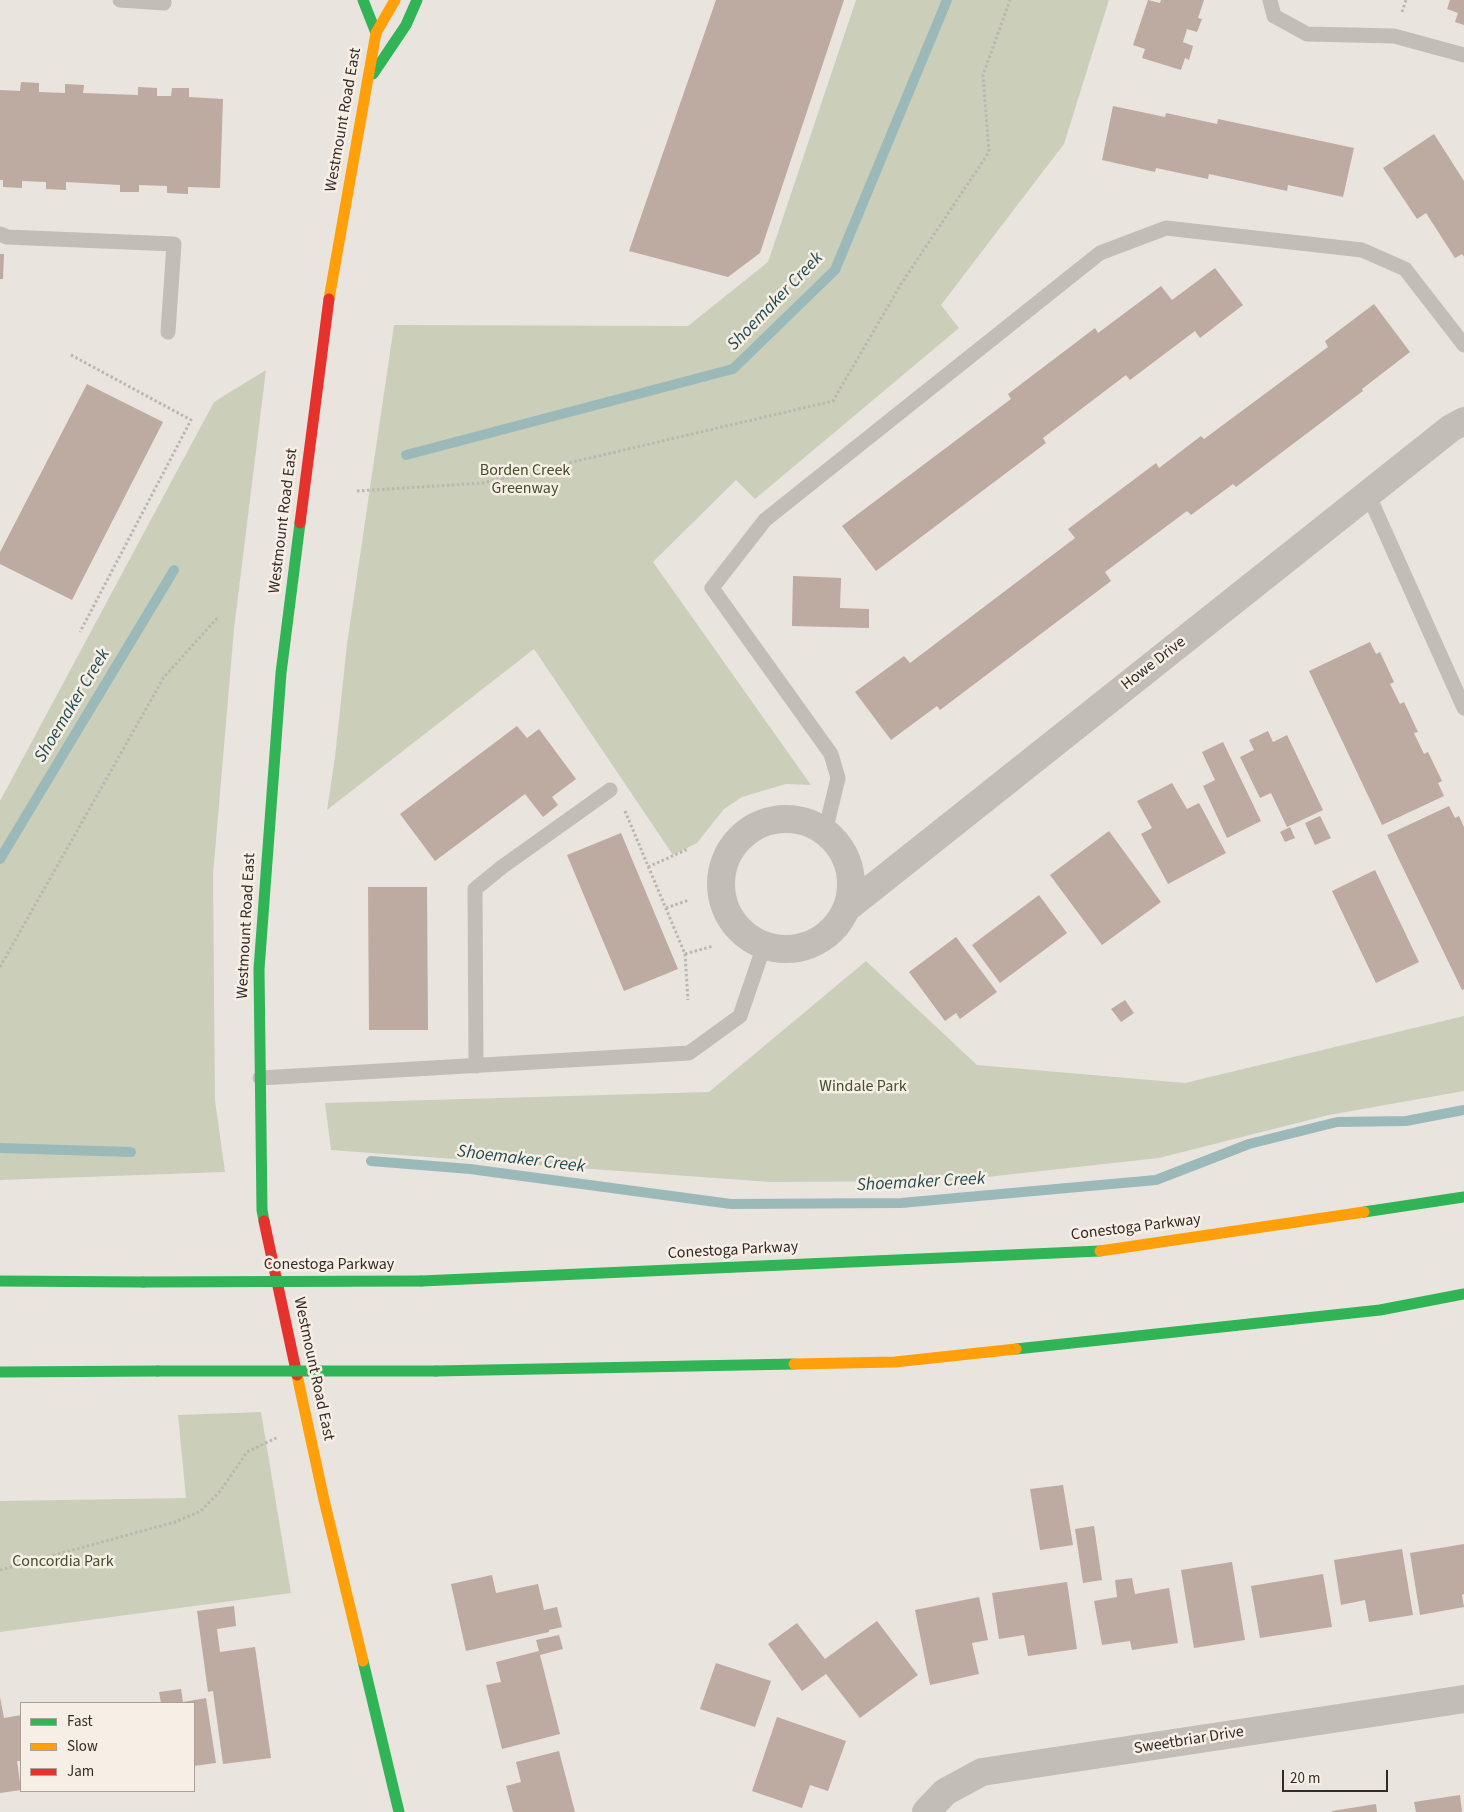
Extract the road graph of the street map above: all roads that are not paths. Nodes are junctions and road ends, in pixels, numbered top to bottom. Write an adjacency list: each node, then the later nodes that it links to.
1 (120, 0): 6 (lane)
2 (363, 0): 7 (main road)
3 (395, 0): 7 (main road)
4 (417, 0): 9 (main road)
5 (1270, 0): 8 (lane)
6 (164, 3)
7 (376, 33): 9 (main road, Westmount Road East)
8 (1464, 55)
9 (367, 84): 21 (main road, Westmount Road East)
10 (0, 234): 11 (lane)
11 (168, 332)
12 (1464, 345): 17 (lane)
13 (1464, 421): 14 (street, Howe Drive)
14 (1368, 494): 15 (lane); 18 (street, Howe Drive)
15 (1464, 708)
16 (610, 790): 20 (lane)
17 (825, 832): 18 (street, Howe Drive); 19 (street, Howe Drive)
18 (847, 908): 19 (street, Howe Drive)
19 (764, 946): 20 (lane)
20 (476, 1066): 21 (lane)
21 (260, 1078): 27 (main road, Westmount Road East)
22 (1464, 1198): 23 (main road, Conestoga Parkway, bridge)
23 (0, 1281)
24 (1464, 1294): 25 (main road, bridge)
25 (0, 1372)
26 (1464, 1699): 28 (street, Sweetbriar Drive)
27 (399, 1812)
28 (926, 1812)

